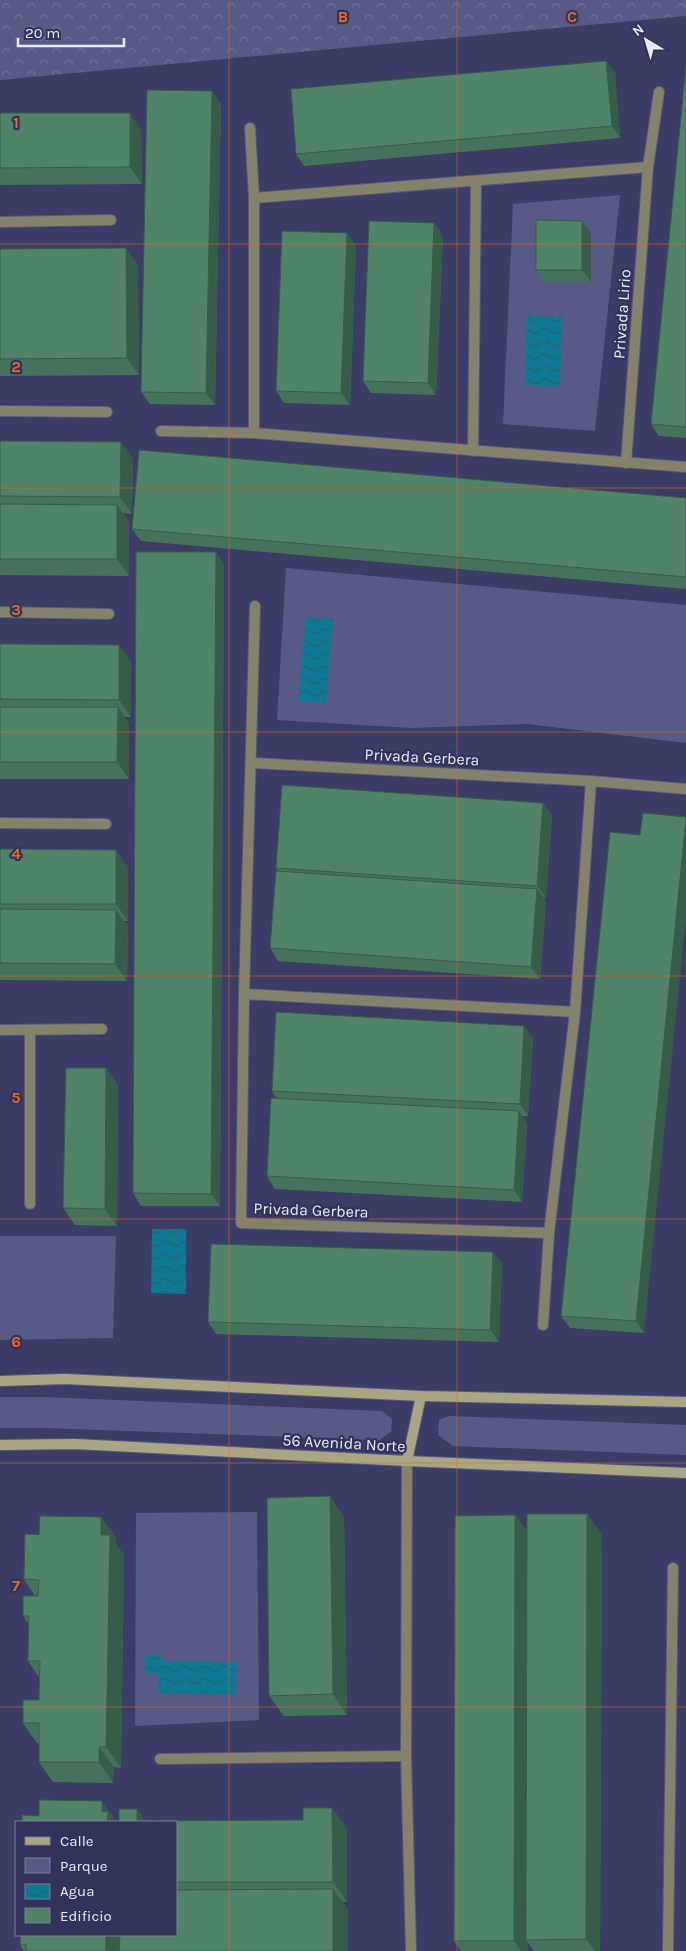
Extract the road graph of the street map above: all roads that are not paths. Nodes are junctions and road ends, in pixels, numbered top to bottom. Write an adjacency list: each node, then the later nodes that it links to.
1 (659, 92): 3 (street, Privada Lirio)
2 (250, 128): 5 (street)
3 (648, 167): 4 (street); 13 (street, Privada Lirio)
4 (476, 181): 5 (street); 12 (street)
5 (254, 198): 11 (street)
6 (111, 220): 7 (street)
7 (0, 222)
8 (0, 411): 9 (street)
9 (107, 412)
10 (161, 431): 11 (street)
11 (254, 433): 12 (street)
12 (473, 451): 13 (street)
13 (626, 463): 14 (street)
14 (686, 467)
15 (256, 606): 18 (street, Privada Gerbera)
16 (0, 612): 17 (street)
17 (109, 614)
18 (252, 763): 19 (street, Privada Gerbera); 23 (street, Privada Gerbera)
19 (591, 781): 20 (street, Privada Gerbera); 24 (street)
20 (686, 789)
21 (0, 823): 22 (street)
22 (106, 824)
23 (244, 994): 24 (street); 29 (street, Privada Gerbera)
24 (575, 1012): 29 (street)
25 (102, 1029): 27 (street)
26 (0, 1030): 27 (street)
27 (30, 1030): 28 (street)
28 (30, 1204)
29 (549, 1233): 30 (street)
30 (542, 1325)
31 (0, 1380): 32 (main road)
32 (421, 1396): 33 (main road); 35 (main road)
33 (686, 1402)
34 (0, 1445): 35 (main road, 56 Avenida Norte)
35 (407, 1461): 36 (main road, 56 Avenida Norte); 38 (street)
36 (686, 1473)
37 (673, 1568): 41 (street)
38 (406, 1756): 39 (street); 40 (street)
39 (160, 1759)
40 (410, 1951)
41 (668, 1951)

